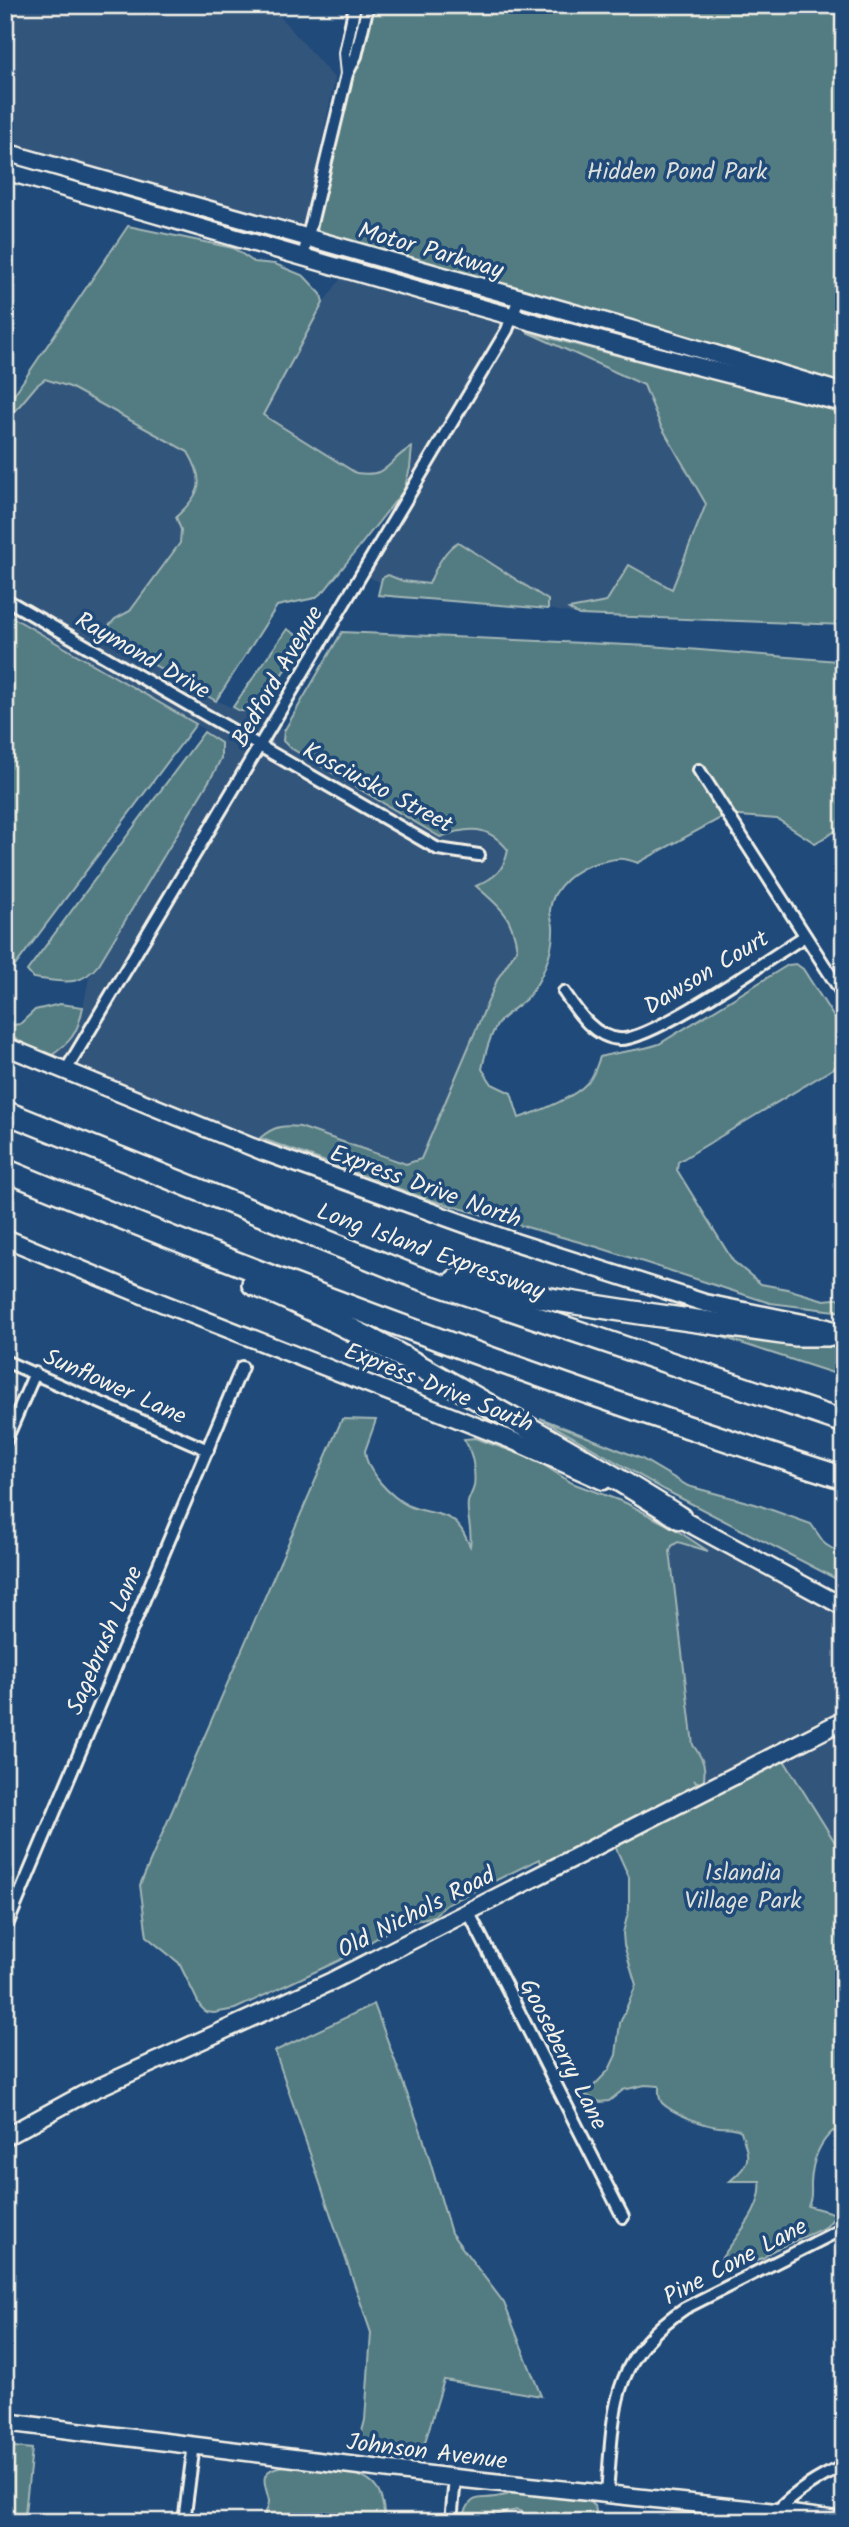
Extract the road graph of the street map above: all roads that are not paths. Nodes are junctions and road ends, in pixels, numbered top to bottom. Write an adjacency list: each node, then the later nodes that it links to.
1 (355, 5): 3 (street)
2 (368, 5): 3 (street)
3 (347, 74): 6 (street)
4 (5, 152): 6 (main road, Motor Parkway)
5 (5, 171): 7 (main road, Motor Parkway)
6 (308, 239): 7 (street); 8 (main road, Motor Parkway)
7 (303, 257): 9 (main road, Motor Parkway)
8 (519, 299): 9 (street, Bedford Avenue); 10 (main road, Motor Parkway)
9 (513, 316): 11 (main road, Motor Parkway); 13 (street, Bedford Avenue)
10 (844, 393)
11 (844, 403)
12 (5, 599): 13 (street, Raymond Drive)
13 (260, 747): 15 (street, Kosciusko Street); 20 (street, Bedford Avenue)
14 (699, 771): 16 (street)
15 (479, 855)
16 (805, 936): 17 (street, Dawson Court); 18 (street)
17 (564, 992)
18 (844, 996)
19 (5, 1046): 20 (main road, Express Drive North)
20 (65, 1072): 26 (main road, Express Drive North)
21 (5, 1112): 25 (highway, Long Island Expressway)
22 (5, 1170): 24 (highway)
23 (5, 1238): 34 (main road, Express Drive South)
24 (180, 1240): 33 (highway); 34 (highway)
25 (416, 1277): 26 (highway); 30 (highway, Long Island Expressway)
26 (844, 1333)
27 (5, 1361): 29 (street, Sunflower Lane)
28 (242, 1367): 32 (street, Sagebrush Lane)
29 (35, 1373): 31 (street); 32 (street, Sunflower Lane)
30 (844, 1422)
31 (5, 1443)
32 (208, 1450): 38 (street, Sagebrush Lane)
33 (844, 1478)
34 (680, 1518): 35 (main road, Express Drive South)
35 (844, 1607)
36 (844, 1720): 37 (main road, Old Nichols Road)
37 (468, 1911): 39 (main road, Old Nichols Road); 40 (street, Gooseberry Lane)
38 (5, 1930)
39 (5, 2137)
40 (623, 2217)
41 (844, 2228): 46 (street, Pine Cone Lane)
42 (5, 2422): 43 (main road, Johnson Avenue)
43 (194, 2444): 45 (main road, Johnson Avenue); 50 (street)
44 (844, 2466): 48 (street)
45 (455, 2478): 46 (main road, Johnson Avenue); 51 (street)
46 (607, 2494): 47 (main road, Johnson Avenue)
47 (724, 2507): 48 (main road, Johnson Avenue); 52 (street)
48 (776, 2512): 49 (main road, Johnson Avenue)
49 (844, 2521)
50 (184, 2522)
51 (451, 2522)
52 (713, 2522)

